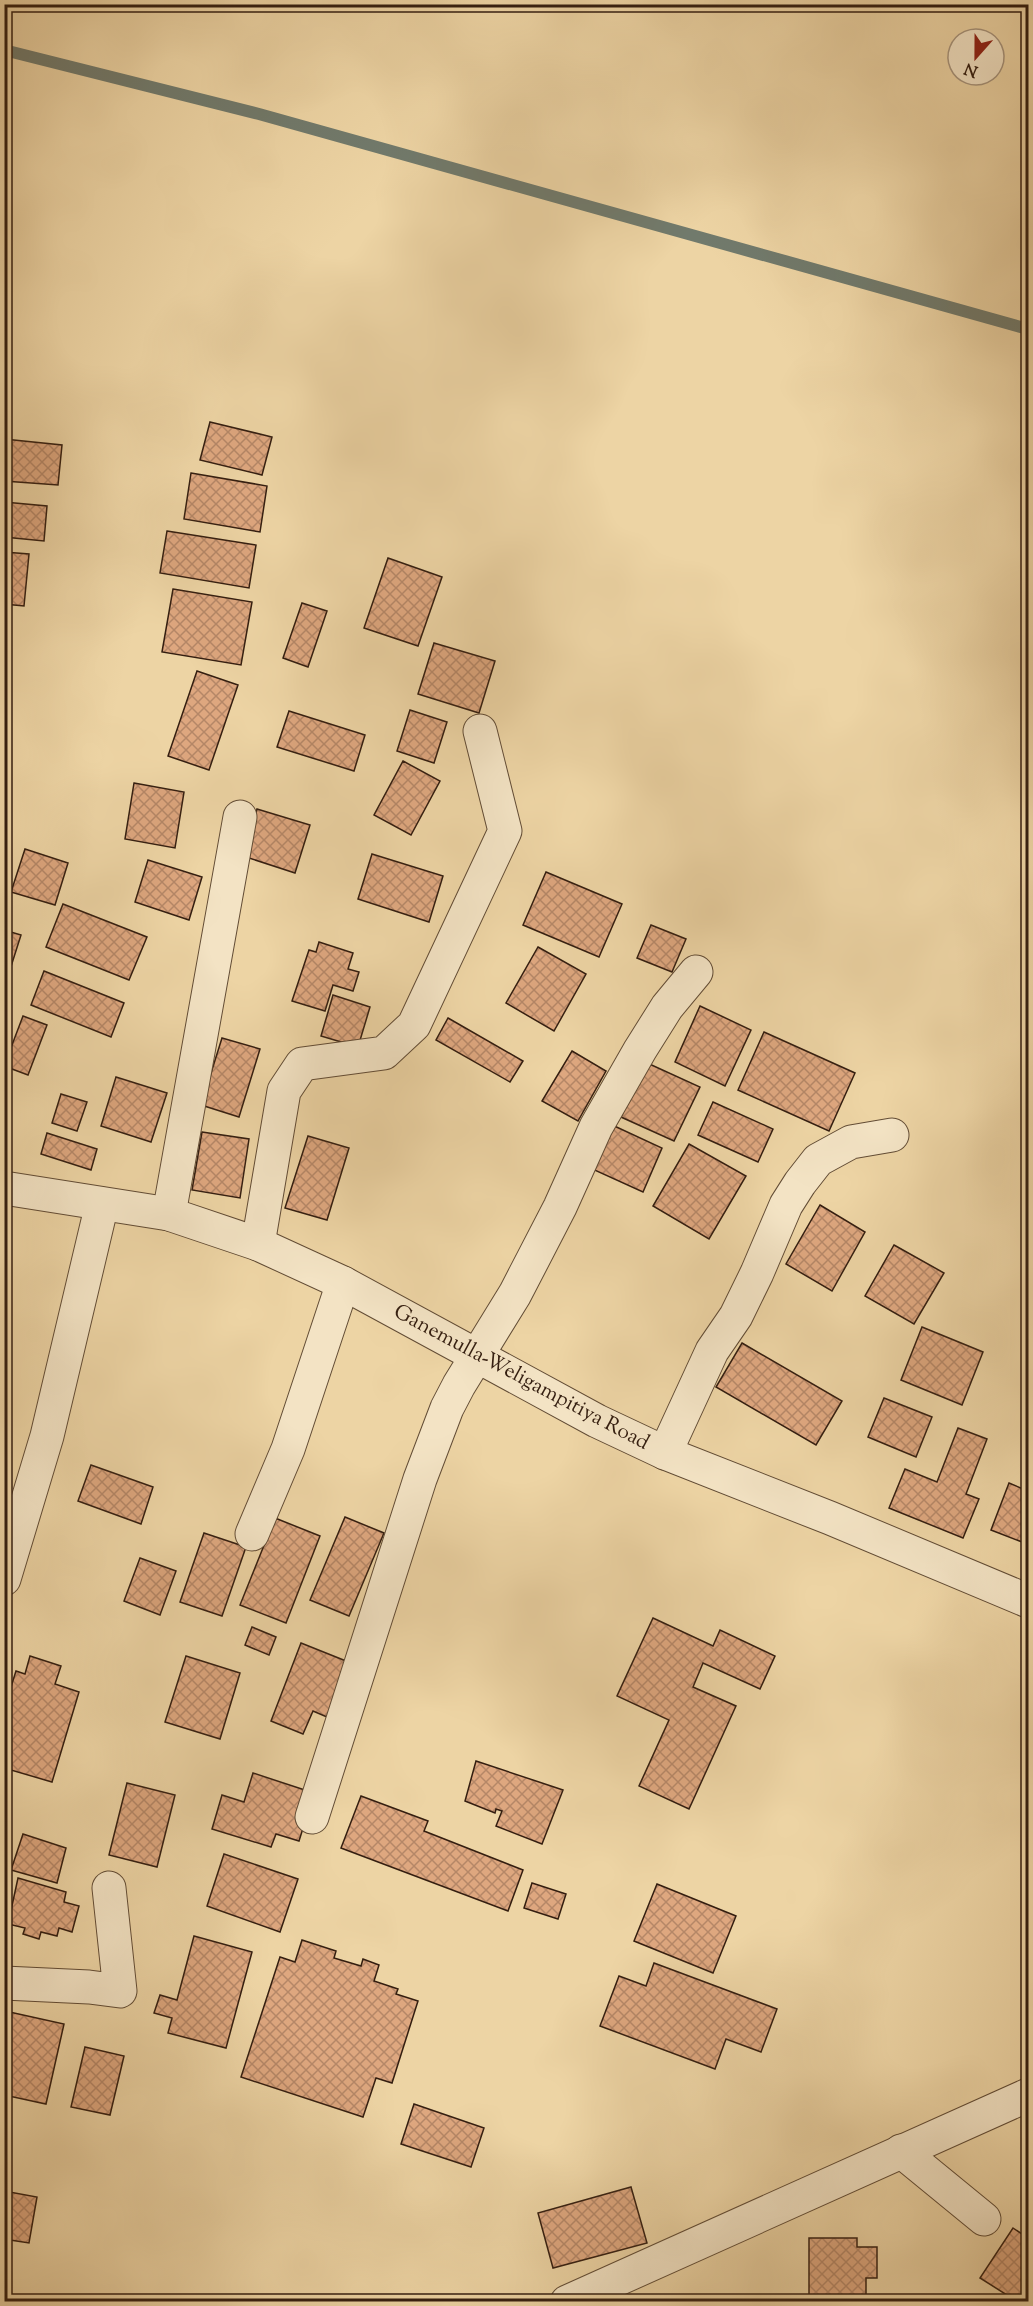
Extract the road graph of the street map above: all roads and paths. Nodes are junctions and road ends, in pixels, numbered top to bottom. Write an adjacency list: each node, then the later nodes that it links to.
1 (480, 731): 8 (street)
2 (240, 817): 7 (street)
3 (696, 972): 10 (street)
4 (892, 1135): 11 (street)
5 (4, 1188): 6 (street, Ganemulla-Weligampitiya Road)
6 (102, 1204): 7 (street, Ganemulla-Weligampitiya Road); 13 (street)
7 (169, 1214): 8 (street, Ganemulla-Weligampitiya Road)
8 (258, 1244): 9 (street, Ganemulla-Weligampitiya Road)
9 (343, 1283): 10 (street, Ganemulla-Weligampitiya Road); 12 (street)
10 (476, 1357): 11 (street, Ganemulla-Weligampitiya Road); 15 (street)
11 (665, 1453): 14 (street, Ganemulla-Weligampitiya Road)
12 (252, 1534)
13 (4, 1579)
14 (1029, 1601)
15 (312, 1817)
16 (109, 1888): 17 (street)
17 (4, 1983)
18 (1029, 2095): 19 (street)
19 (901, 2151): 20 (street); 21 (street)
20 (984, 2219)
21 (567, 2301)

